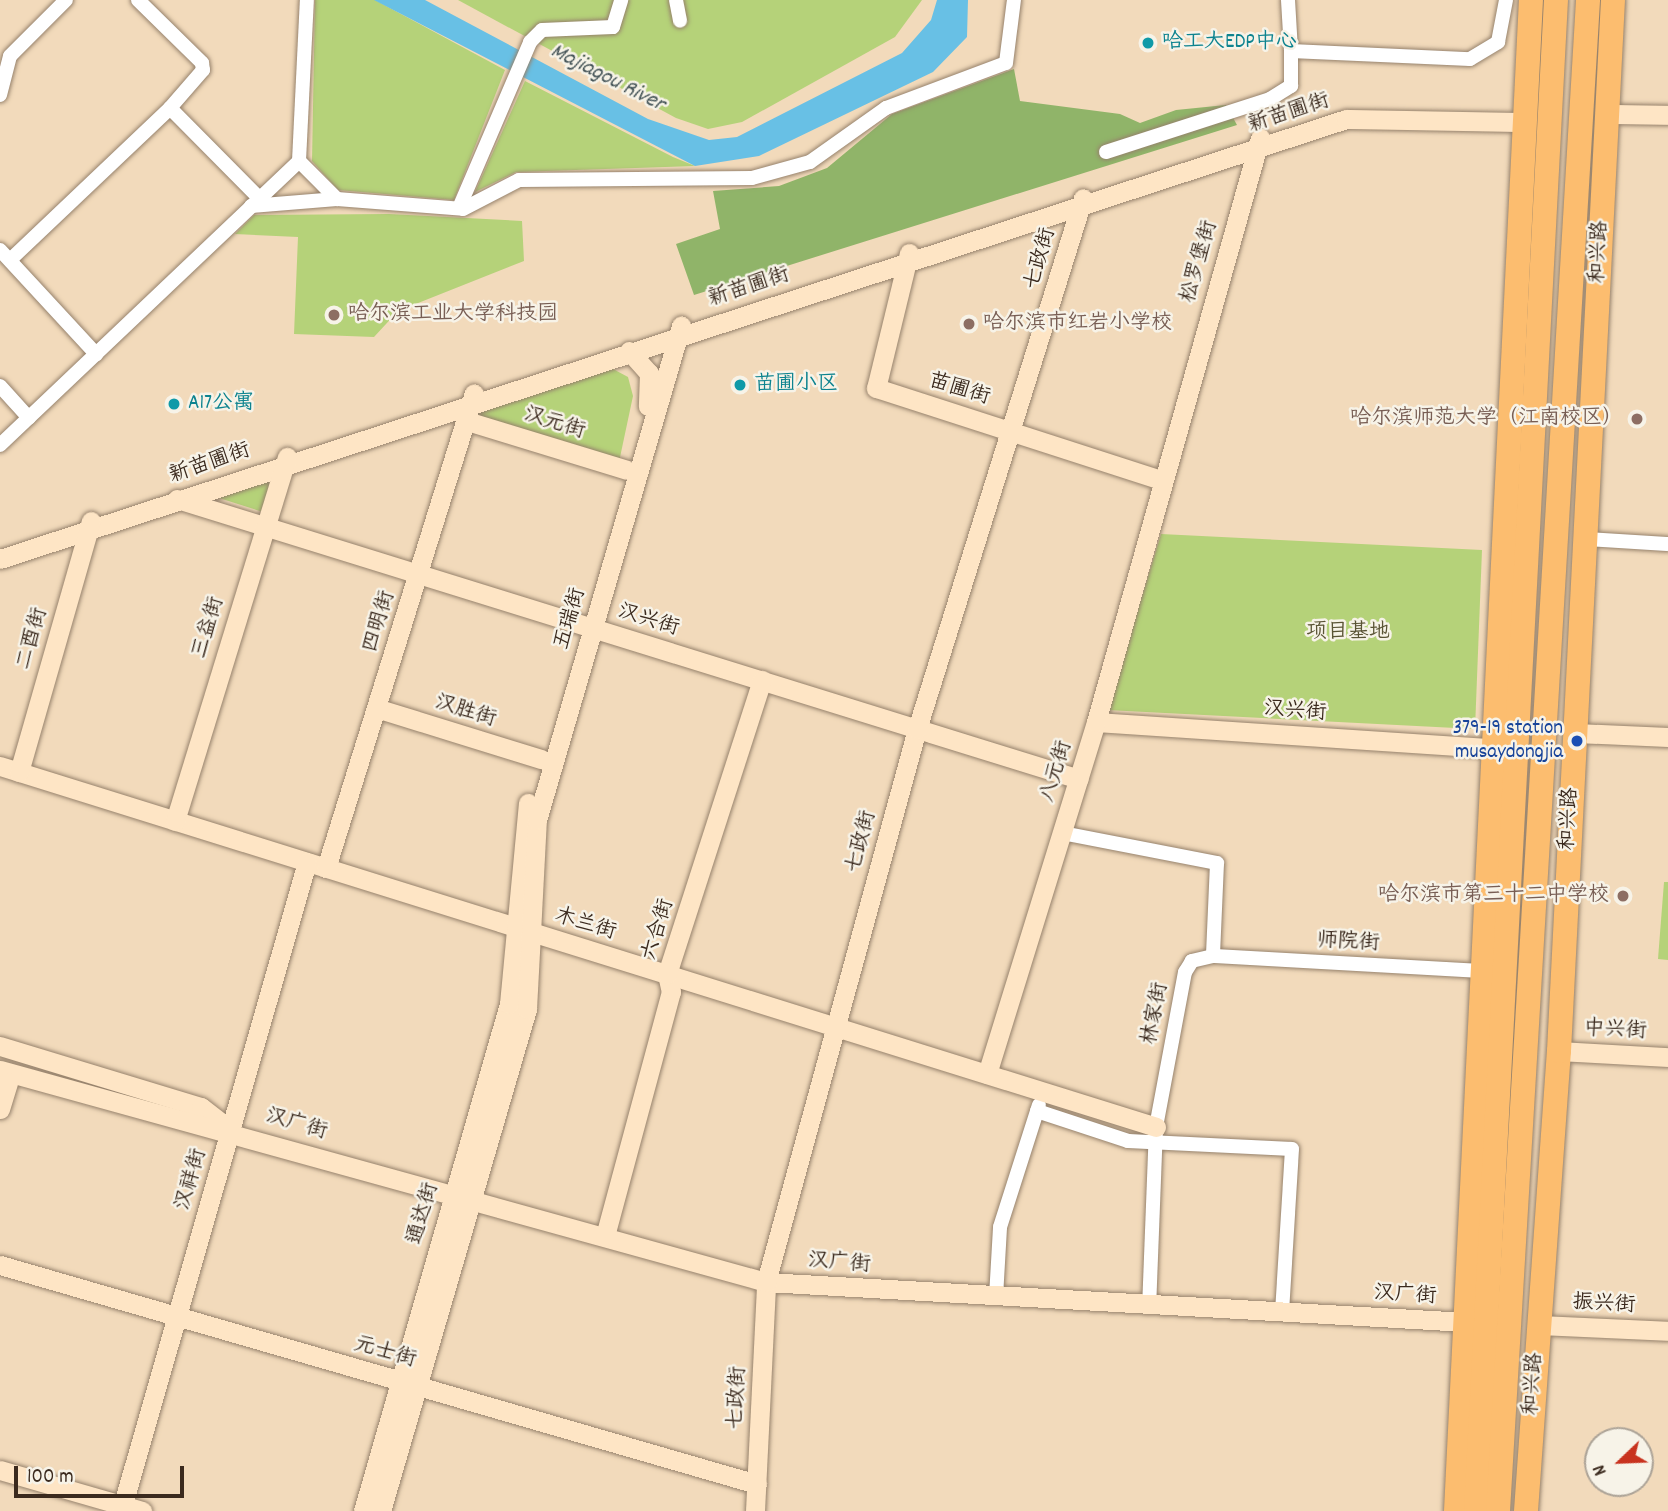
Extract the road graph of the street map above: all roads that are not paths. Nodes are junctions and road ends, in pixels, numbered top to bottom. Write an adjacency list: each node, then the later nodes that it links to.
1 (66, 0): 15 (street)
2 (138, 0): 17 (street)
3 (307, 0): 23 (street)
4 (621, 0): 28 (street)
5 (676, 0): 13 (street)
6 (1014, 0): 28 (street)
7 (1288, 0): 14 (street)
8 (1506, 0): 14 (street)
9 (1531, 0): 20 (highway)
10 (1556, 0): 55 (highway)
11 (1588, 0): 24 (highway, 和兴路)
12 (1613, 0): 18 (highway, 和兴路)
13 (680, 21)
14 (1291, 51): 22 (street)
15 (0, 95)
16 (1668, 106): 18 (street)
17 (170, 108): 27 (street); 29 (street)
18 (1606, 110): 19 (street); 24 (highway); 46 (highway, 和兴路)
19 (1668, 116)
20 (1523, 117): 21 (street, 新苗圃街); 49 (highway)
21 (1259, 143): 26 (street, 新苗圃街); 42 (street, 松罗堡街)
22 (1106, 152)
23 (299, 161): 25 (street); 27 (street)
24 (1578, 165): 41 (highway, 和兴路)
25 (337, 200): 27 (street); 28 (street)
26 (1082, 201): 30 (street, 新苗圃街); 37 (street, 七政街)
27 (255, 202): 33 (street)
28 (458, 208)
29 (5, 255): 33 (street)
30 (908, 257): 31 (street, 新苗圃街); 37 (street, 苗圃街)
31 (680, 329): 32 (street, 新苗圃街); 35 (street, 新苗圃街); 53 (street, 五瑞街)
32 (628, 351): 35 (street, 新苗圃街); 40 (street, 五瑞街)
33 (96, 354): 36 (street)
34 (0, 386): 36 (street)
35 (471, 404): 39 (street, 新苗圃街); 40 (street, 汉元街); 51 (street, 四明街)
36 (29, 418): 38 (street)
37 (1015, 432): 42 (street, 苗圃街); 58 (street, 七政街)
38 (0, 445)
39 (287, 456): 43 (street, 新苗圃街); 45 (street, 三益街)
40 (627, 470): 53 (street, 五瑞街)
41 (1563, 477): 52 (highway); 71 (highway, 和兴路)
42 (1160, 480): 57 (street, 八元街)
43 (171, 497): 44 (street, 新苗圃街); 45 (street, 汉兴街)
44 (90, 523): 48 (street, 新苗圃街); 50 (street, 新苗圃街); 64 (street, 二酉街)
45 (263, 526): 51 (street, 汉兴街); 67 (street, 三益街)
46 (1586, 539): 47 (street); 52 (highway, 和兴路)
47 (1668, 544)
48 (0, 546)
49 (1500, 548): 55 (highway); 61 (highway)
50 (0, 558)
51 (418, 574): 53 (street, 汉兴街); 56 (street, 四明街)
52 (1583, 583): 59 (highway, 和兴路)
53 (586, 626): 54 (street, 汉兴街); 62 (street, 五瑞街); 72 (street, 五瑞街)
54 (762, 680): 58 (street, 汉兴街); 75 (street, 六合街)
55 (1521, 694): 105 (highway)
56 (376, 708): 62 (street, 汉胜街); 70 (street, 四明街)
57 (1096, 722): 61 (street, 汉兴街); 65 (street, 八元街)
58 (917, 729): 65 (street, 汉兴街); 76 (street, 七政街)
59 (1576, 733): 60 (street); 66 (highway, 和兴路)
60 (1668, 737)
61 (1491, 748): 74 (highway)
62 (541, 760): 72 (street, 五瑞街)
63 (0, 766): 64 (street, 木兰街)
64 (19, 772): 67 (street, 木兰街)
65 (1079, 779): 68 (street, 八元街)
66 (1571, 796): 71 (highway); 78 (highway, 和兴路)
67 (175, 821): 69 (street, 木兰街)
68 (1062, 833): 73 (street); 81 (street, 八元街)
69 (306, 862): 70 (street, 木兰街); 86 (street, 汉祥街)
70 (326, 868): 72 (street, 木兰街)
71 (1534, 917): 100 (highway, 和兴路)
72 (524, 930): 75 (street, 木兰街); 88 (street, 通达街); 89 (street, 通达街)
73 (1213, 956): 74 (street, 师院街); 87 (street, 林家街)
74 (1479, 971): 97 (highway)
75 (667, 974): 76 (street, 木兰街); 90 (street, 六合街)
76 (835, 1026): 81 (street, 木兰街); 92 (street, 七政街)
77 (0, 1046): 86 (street, 汉广街)
78 (1559, 1051): 79 (street, 中兴街); 98 (highway, 和兴路)
79 (1668, 1057)
80 (0, 1060): 86 (street, 汉广街)
81 (988, 1074): 83 (street, 木兰街)
82 (3, 1077): 84 (street); 86 (street, 汉广街)
83 (1044, 1091): 85 (street); 87 (street, 木兰街)
84 (0, 1110)
85 (1037, 1111): 87 (street); 93 (street)
86 (230, 1130): 88 (street, 汉广街); 96 (street, 汉祥街)
87 (1156, 1135): 94 (street, 林家街); 95 (street)
88 (454, 1193): 89 (street, 汉广街); 102 (street, 通达街)
89 (474, 1198): 90 (street, 汉广街); 102 (street, 通达街)
90 (605, 1236): 92 (street, 汉广街)
91 (0, 1265): 96 (street, 元士街)
92 (766, 1282): 93 (street, 汉广街); 104 (street, 七政街)
93 (996, 1297): 94 (street, 汉广街)
94 (1149, 1307): 95 (street, 汉广街)
95 (1282, 1313): 97 (street, 汉广街)
96 (177, 1316): 102 (street, 元士街); 106 (street, 汉祥街)
97 (1466, 1322): 101 (highway)
98 (1538, 1325): 99 (street, 振兴街); 112 (highway, 和兴路)
99 (1668, 1331)
100 (1507, 1373): 105 (highway, 和兴路); 112 (highway)
101 (1463, 1380): 105 (highway); 111 (highway)
102 (409, 1383): 104 (street, 元士街); 108 (street, 通达街); 109 (street, 通达街)
103 (0, 1471): 106 (street)
104 (757, 1484): 110 (street, 七政街)
105 (1488, 1503)
106 (122, 1508): 107 (street)
107 (142, 1511)
108 (363, 1511)
109 (381, 1511)
110 (755, 1511)
111 (1456, 1511)
112 (1525, 1511)

